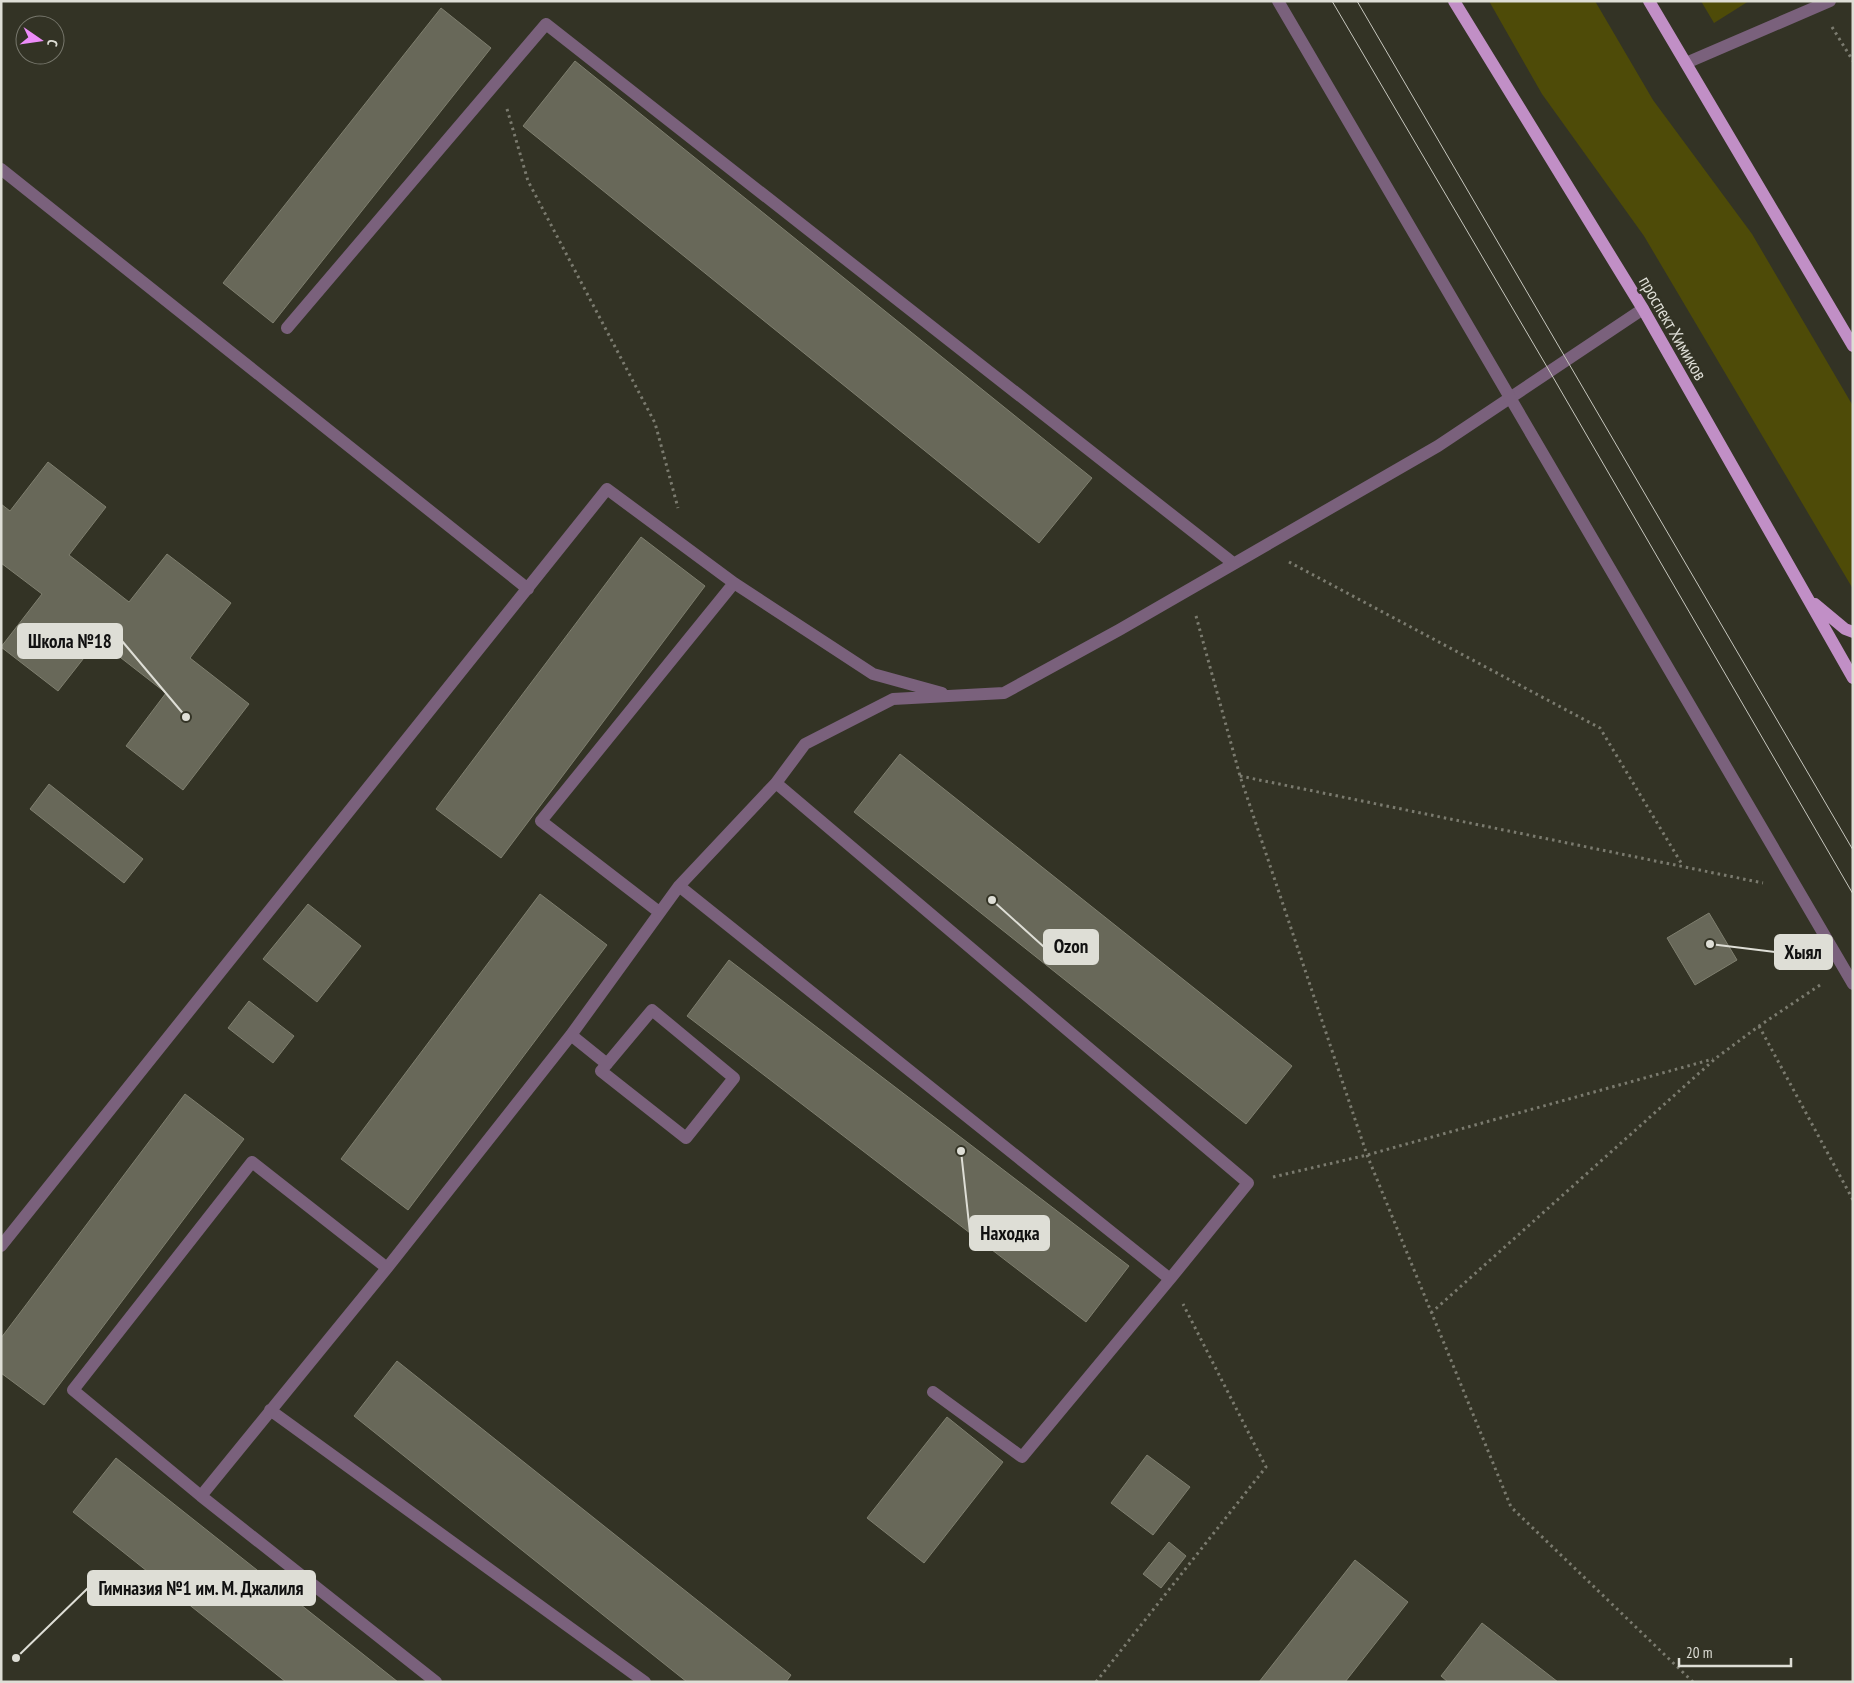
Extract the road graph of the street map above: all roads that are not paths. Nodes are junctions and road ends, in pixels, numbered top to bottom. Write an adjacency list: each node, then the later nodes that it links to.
1 (1278, 1): 10 (street)
2 (1454, 1): 7 (main road, проспект Химиков)
3 (1650, 1): 5 (main road)
4 (1830, 1): 5 (street)
5 (1686, 62): 9 (main road)
6 (1, 169): 13 (street)
7 (1643, 310): 10 (street); 14 (main road, проспект Химиков)
8 (287, 328): 11 (street)
9 (1853, 346)
10 (1511, 398): 11 (street); 21 (street)
11 (1233, 563): 17 (street)
12 (734, 582): 13 (street); 17 (street); 20 (street)
13 (528, 589): 24 (street)
14 (1809, 600): 15 (main road); 16 (main road, проспект Химиков)
15 (1853, 632)
16 (1853, 678)
17 (954, 696): 18 (street)
18 (776, 783): 19 (street); 26 (street)
19 (679, 886): 20 (street); 26 (street)
20 (659, 912): 22 (street)
21 (1853, 984)
22 (571, 1035): 23 (street); 25 (street)
23 (607, 1064): 23 (street)
24 (1, 1246)
25 (387, 1268): 28 (street); 29 (street)
26 (1170, 1279): 27 (street)
27 (933, 1392)
28 (270, 1410): 29 (street); 31 (street)
29 (201, 1496): 30 (street)
30 (436, 1682)
31 (645, 1682)

